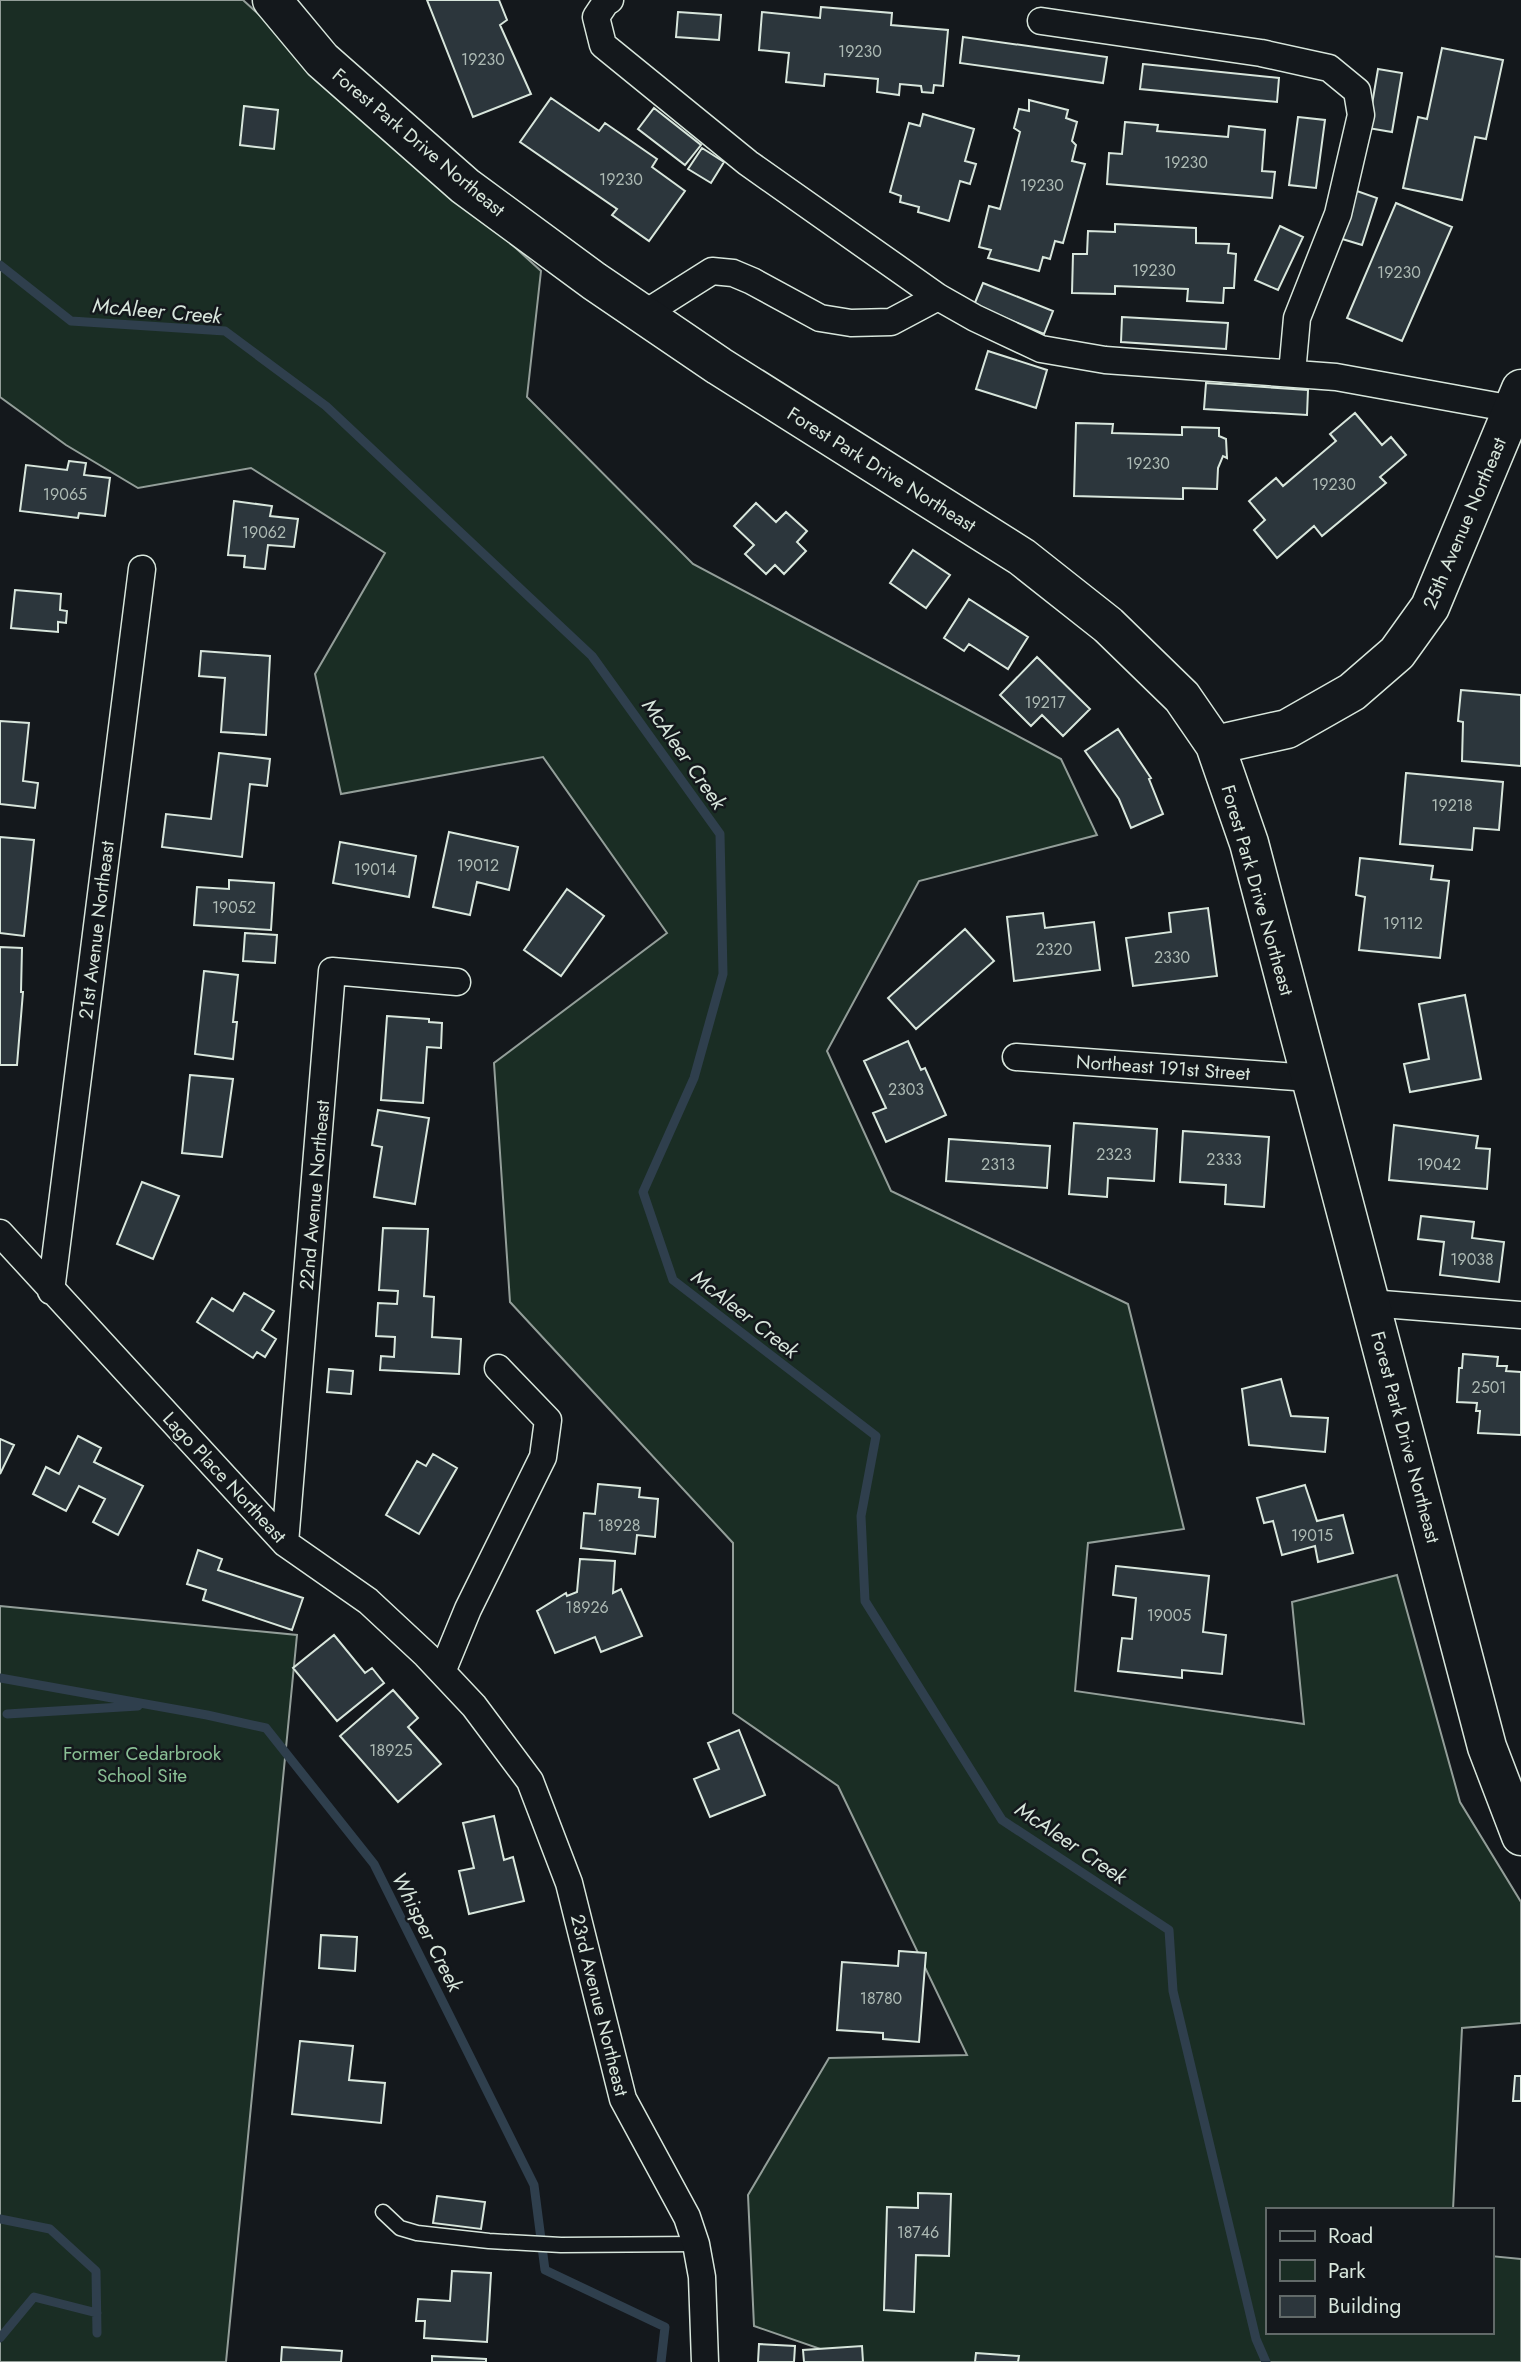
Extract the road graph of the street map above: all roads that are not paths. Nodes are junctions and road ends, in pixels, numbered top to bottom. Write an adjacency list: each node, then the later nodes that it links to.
1 (272, 0): 5 (street, Forest Park Drive Northeast)
2 (610, 0): 4 (street)
3 (1041, 21): 6 (street)
4 (938, 297): 5 (street); 6 (street)
5 (644, 314): 9 (street, Forest Park Drive Northeast)
6 (1292, 373): 7 (street)
7 (1517, 399): 9 (street, 25th Avenue Northeast)
8 (142, 569): 14 (street, 21st Avenue Northeast)
9 (1215, 745): 12 (street, Forest Park Drive Northeast)
10 (457, 982): 18 (street, 22nd Avenue Northeast)
11 (1016, 1056): 12 (street, Northeast 191st Street)
12 (1310, 1078): 15 (street, Forest Park Drive Northeast)
13 (0, 1233): 14 (street, Lago Place Northeast)
14 (51, 1291): 18 (street, Lago Place Northeast)
15 (1370, 1303): 16 (street); 20 (street, Forest Park Drive Northeast)
16 (1521, 1315)
17 (498, 1368): 19 (street)
18 (285, 1543): 19 (street, Lago Place Northeast)
19 (442, 1672): 21 (street, Lago Place Northeast)
20 (1521, 1836)
21 (569, 1882): 23 (street, 23rd Avenue Northeast)
22 (383, 2212): 23 (lane)
23 (696, 2244): 24 (street, 23rd Avenue Northeast)
24 (705, 2362)

